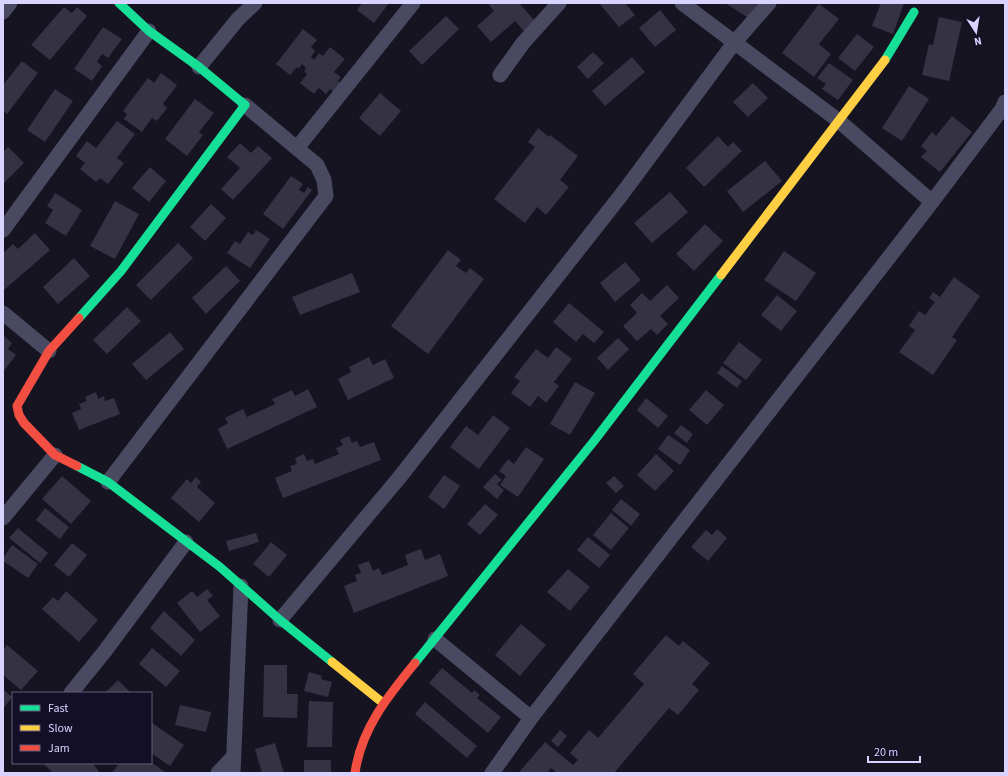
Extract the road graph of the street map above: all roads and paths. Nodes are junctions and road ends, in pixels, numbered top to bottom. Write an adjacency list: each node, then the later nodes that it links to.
1 (10, 3): 8 (street)
2 (119, 3): 10 (street)
3 (255, 3): 12 (street)
4 (413, 3): 17 (street)
5 (559, 3): 13 (street)
6 (682, 3): 11 (street)
7 (769, 3): 11 (street)
8 (3, 12)
9 (914, 12): 16 (street)
10 (149, 31): 12 (street); 19 (street)
11 (734, 43): 16 (street); 27 (street)
12 (199, 67): 15 (street)
13 (500, 75)
14 (1005, 102): 18 (street)
15 (245, 105): 17 (street); 21 (street)
16 (839, 121): 18 (street); 28 (street)
17 (296, 148): 23 (street)
18 (932, 202): 31 (street)
19 (3, 230)
20 (3, 313): 21 (street)
21 (49, 351): 22 (street)
22 (55, 455): 23 (street); 24 (street)
23 (108, 482): 25 (street)
24 (3, 518)
25 (186, 542): 26 (street); 29 (street)
26 (240, 586): 27 (street); 32 (street)
27 (280, 620): 30 (street)
28 (435, 639): 30 (street); 31 (street)
29 (72, 692)
30 (383, 703): 35 (street)
31 (531, 718): 36 (street)
32 (234, 756): 33 (street); 34 (street)
33 (218, 773)
34 (233, 773)
35 (355, 773)
36 (492, 773)

